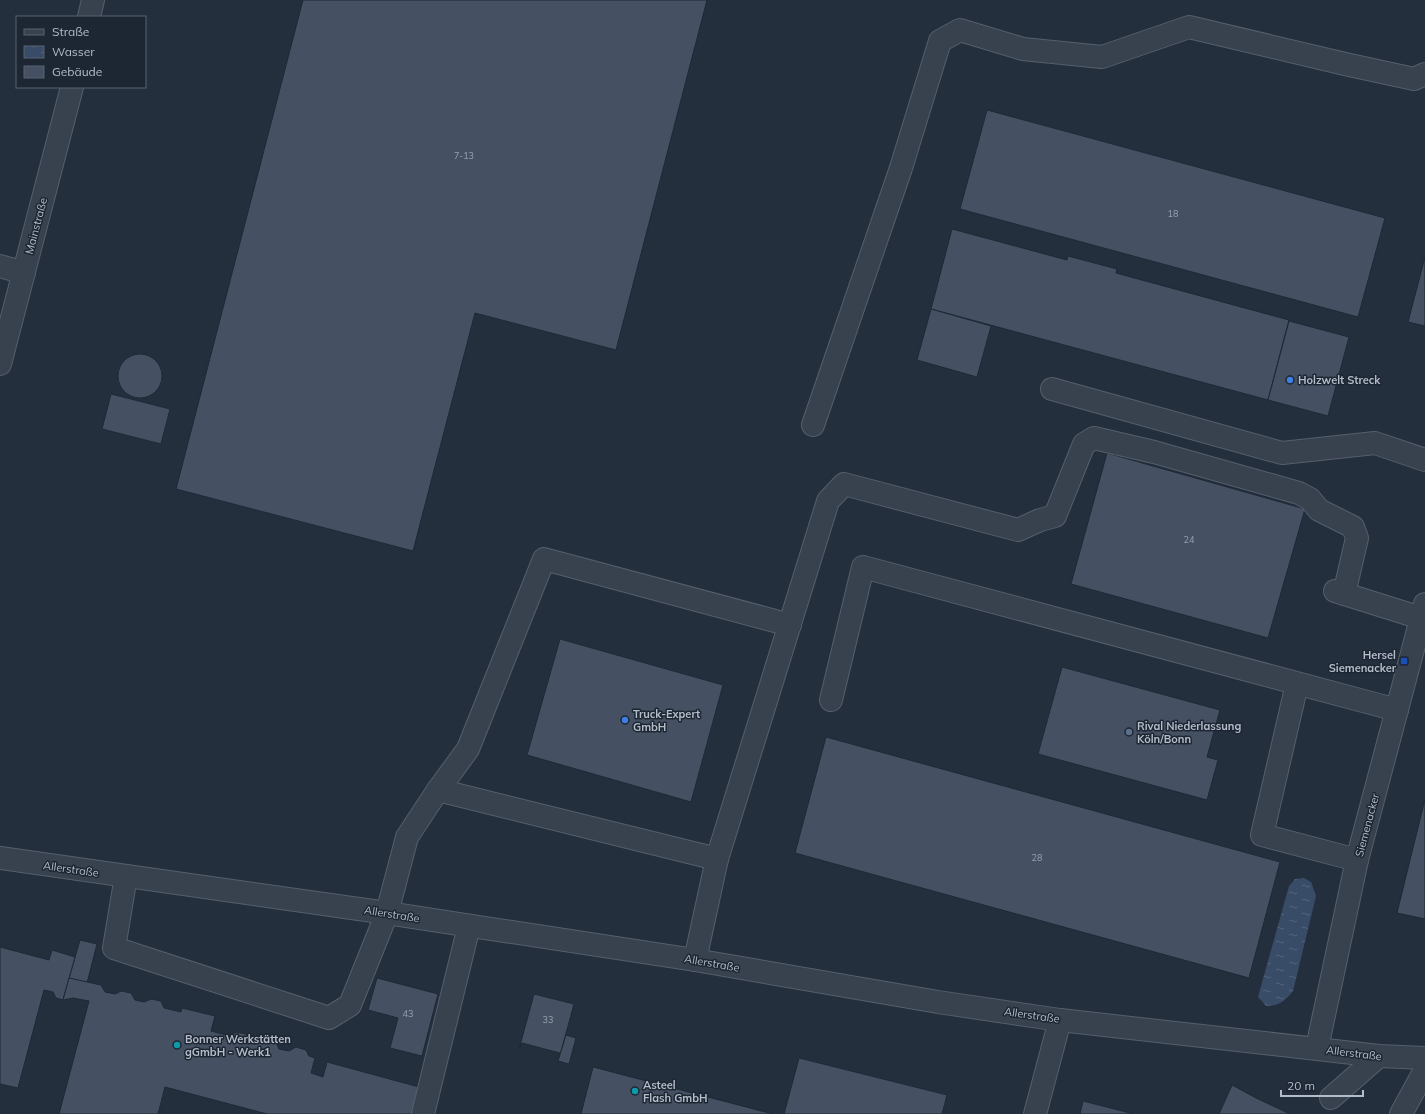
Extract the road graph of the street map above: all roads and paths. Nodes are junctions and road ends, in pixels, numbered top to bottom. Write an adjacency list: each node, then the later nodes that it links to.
1 (93, 0): 2 (street)
2 (89, 16)
3 (1425, 74): 9 (street)
4 (72, 88): 6 (street, Mainstraße)
5 (0, 266): 6 (street)
6 (24, 272): 7 (street, Mainstraße)
7 (0, 364)
8 (1052, 389): 10 (street)
9 (813, 425)
10 (1425, 460)
11 (1423, 611): 12 (street); 15 (street, Siemenacker)
12 (790, 625): 16 (street); 18 (street)
13 (1297, 684): 14 (street); 15 (street); 19 (street)
14 (831, 700)
15 (1397, 710): 19 (street, Siemenacker)
16 (438, 790): 18 (street); 21 (street)
17 (0, 858): 20 (street, Allerstraße)
18 (716, 859): 23 (street)
19 (1357, 860): 25 (street, Siemenacker)
20 (126, 876): 21 (street, Allerstraße); 21 (street)
21 (386, 913): 22 (street, Allerstraße)
22 (470, 926): 23 (street, Allerstraße); 30 (street)
23 (695, 960): 24 (street, Allerstraße)
24 (1060, 1020): 25 (street, Allerstraße); 31 (street)
25 (1316, 1048): 26 (street, Allerstraße)
26 (1379, 1056): 27 (street, Allerstraße); 29 (street)
27 (1425, 1058)
28 (1425, 1070): 32 (street)
29 (1332, 1098)
30 (423, 1114)
31 (1035, 1114)
32 (1402, 1114)

